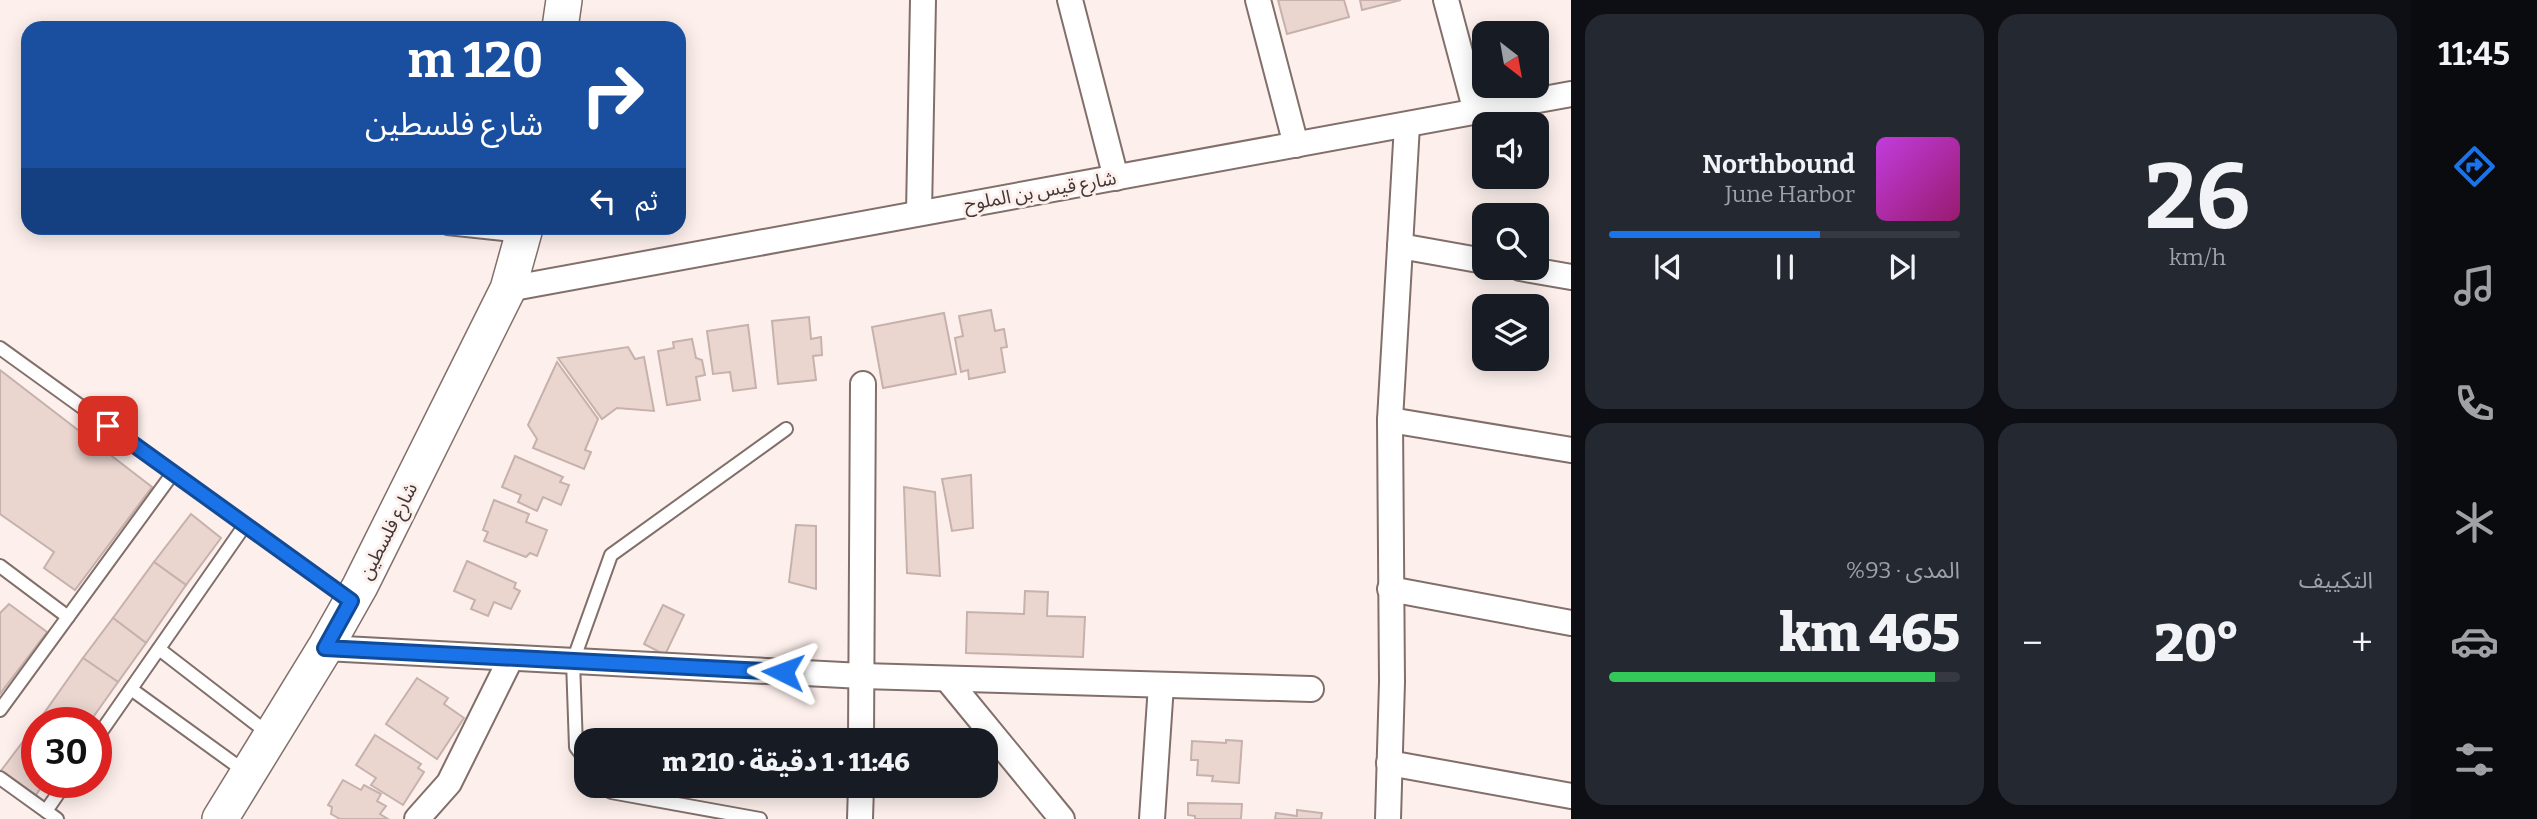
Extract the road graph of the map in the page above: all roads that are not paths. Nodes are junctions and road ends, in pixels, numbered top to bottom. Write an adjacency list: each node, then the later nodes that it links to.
1 (564, 0): 6 (street)
2 (923, 0): 13 (street)
3 (1070, 0): 12 (street)
4 (1258, 0): 11 (street)
5 (1446, 0): 8 (street)
6 (562, 21)
7 (1571, 94): 8 (street, شارع قيس بن الملوح)
8 (1476, 112)
9 (1472, 113): 10 (street, شارع قيس بن الملوح)
10 (1407, 125): 11 (street, شارع قيس بن الملوح); 15 (street)
11 (1296, 145): 12 (street, شارع قيس بن الملوح)
12 (1116, 178): 13 (street, شارع قيس بن الملوح)
13 (919, 213): 19 (street, شارع قيس بن الملوح)
14 (523, 235): 19 (street, شارع فلسطين)
15 (1400, 246): 16 (street); 22 (street)
16 (1472, 259)
17 (1549, 273): 18 (street)
18 (1571, 277)
19 (508, 289): 29 (street, شارع فلسطين)
20 (0, 348): 25 (lane)
21 (863, 384): 36 (street)
22 (1390, 420): 24 (street); 28 (street)
23 (786, 429): 35 (lane)
24 (1571, 450)
25 (173, 473): 26 (lane); 30 (lane)
26 (245, 525): 29 (lane); 33 (lane)
27 (0, 566): 30 (lane)
28 (1390, 589): 31 (street); 46 (street)
29 (351, 601): 32 (street, شارع فلسطين)
30 (68, 617): 41 (lane)
31 (1571, 623)
32 (325, 648): 34 (street); 45 (street, شارع فلسطين)
33 (159, 649): 39 (lane); 45 (lane)
34 (511, 657): 35 (street); 56 (street)
35 (573, 661): 36 (street); 43 (lane)
36 (862, 676): 37 (street); 44 (street)
37 (947, 679): 38 (street); 59 (street)
38 (1161, 685): 40 (street); 60 (street)
39 (131, 689): 42 (lane); 47 (lane)
40 (1311, 689)
41 (0, 710)
42 (112, 716)
43 (575, 728)
44 (861, 728)
45 (271, 736): 47 (street, شارع فلسطين)
46 (1389, 763): 49 (street); 61 (street)
47 (247, 774): 55 (street, شارع فلسطين)
48 (0, 778): 53 (lane)
49 (1571, 796)
50 (55, 798): 53 (lane)
51 (644, 798): 57 (lane)
52 (861, 798): 58 (street)
53 (46, 811): 54 (lane)
54 (57, 819)
55 (220, 819)
56 (417, 819)
57 (760, 819)
58 (860, 819)
59 (1062, 819)
60 (1152, 819)
61 (1388, 819)

